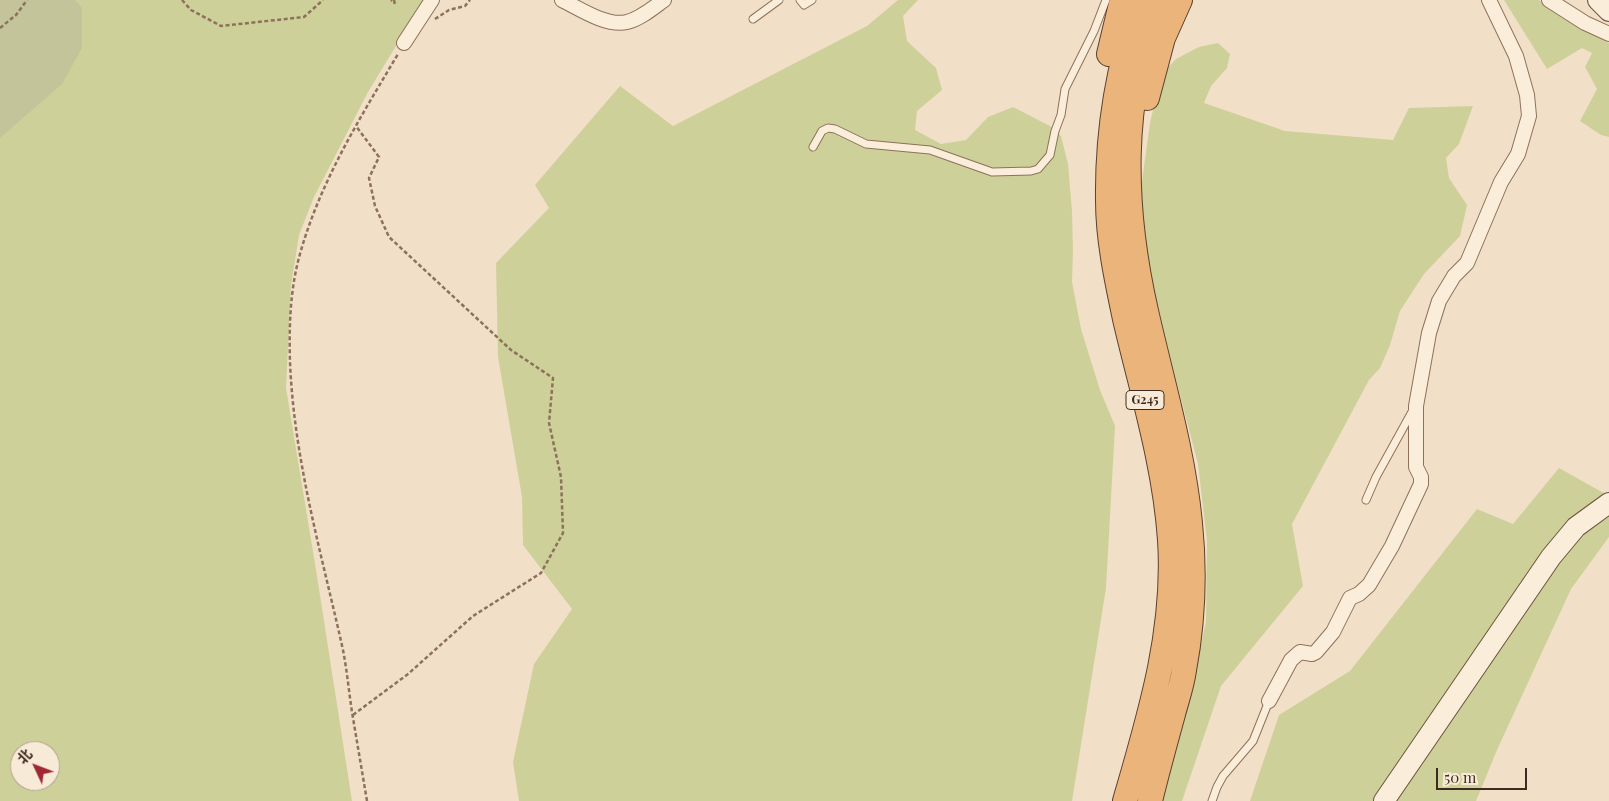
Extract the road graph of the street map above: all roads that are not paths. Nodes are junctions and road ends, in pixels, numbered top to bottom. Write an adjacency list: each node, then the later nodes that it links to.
1 (432, 0): 18 (street)
2 (562, 0): 3 (street)
3 (664, 0)
4 (779, 0): 16 (lane)
5 (800, 0): 6 (lane)
6 (812, 0)
7 (1106, 0): 19 (lane)
8 (1122, 0): 20 (highway)
9 (1141, 0): 20 (highway, G245)
10 (1158, 0): 20 (highway, G245)
11 (1180, 0): 20 (highway)
12 (1489, 0): 21 (street)
13 (1549, 0): 17 (street)
14 (1598, 0): 15 (main road)
15 (1609, 12)
16 (753, 19)
17 (1609, 34)
18 (404, 44)
19 (813, 147)
20 (1119, 203): 25 (highway, G245); 26 (highway, G245)
21 (1416, 406): 22 (lane); 24 (street)
22 (1366, 500)
23 (1609, 503): 28 (main road)
24 (1269, 701): 27 (lane)
25 (1126, 801)
26 (1150, 801)
27 (1212, 801)
28 (1384, 801)

